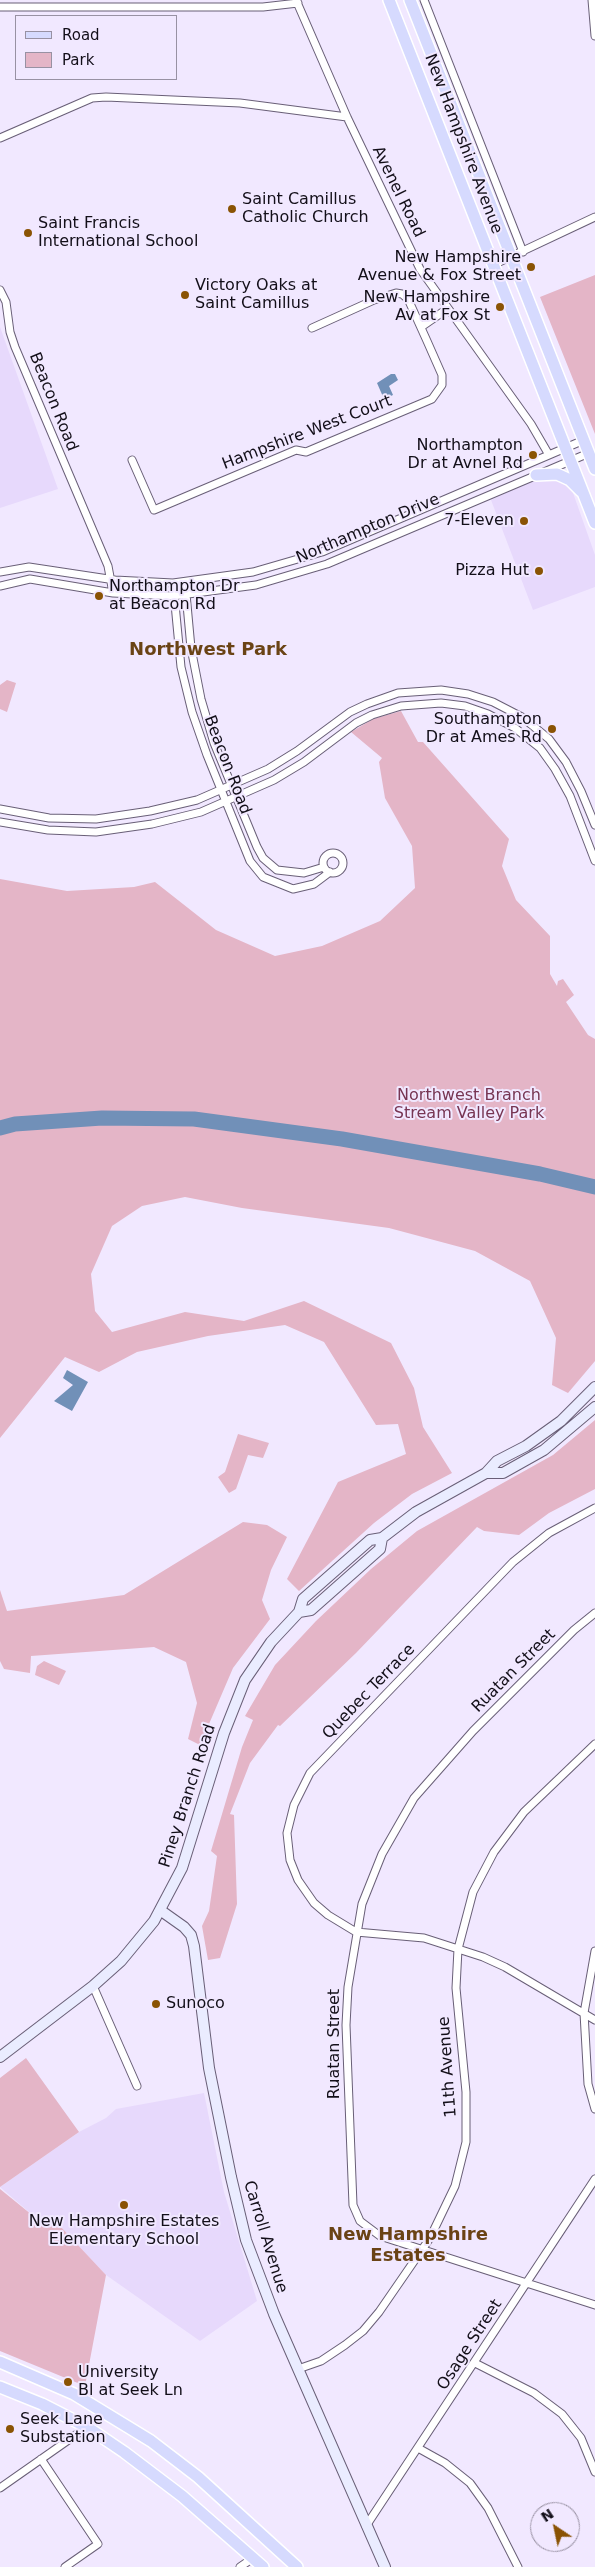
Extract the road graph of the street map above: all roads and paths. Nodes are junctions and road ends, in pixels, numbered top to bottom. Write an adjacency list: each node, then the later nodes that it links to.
1 (389, 0): 12 (main road, New Hampshire Avenue)
2 (410, 0): 11 (main road, New Hampshire Avenue)
3 (424, 0): 11 (street)
4 (592, 0): 7 (street)
5 (297, 1): 6 (street); 8 (street, Avenel Road)
6 (0, 7)
7 (595, 36)
8 (347, 117): 9 (street); 14 (street, Avenel Road)
9 (0, 138)
10 (595, 217): 11 (street)
11 (518, 254): 12 (street); 17 (main road, New Hampshire Avenue)
12 (493, 265): 18 (main road, New Hampshire Avenue)
13 (0, 290): 28 (street, Beacon Road)
14 (447, 309): 15 (street); 20 (street, Avenel Road)
15 (420, 327): 16 (street, Hampshire West Court); 21 (street, Hampshire West Court)
16 (312, 328)
17 (584, 440): 18 (street, Northampton Drive); 19 (main road, New Hampshire Avenue)
18 (566, 448): 20 (street, Northampton Drive); 22 (main road, New Hampshire Avenue)
19 (589, 453): 22 (street, Northampton Drive); 23 (main road, New Hampshire Avenue)
20 (549, 455): 29 (street, Northampton Drive)
21 (132, 460)
22 (572, 460): 24 (street, Northampton Drive); 25 (main road, New Hampshire Avenue)
23 (595, 469)
24 (536, 475): 25 (main road); 33 (street, Northampton Drive)
25 (586, 498): 26 (main road, New Hampshire Avenue)
26 (595, 523)
27 (0, 572): 28 (street, Northampton Drive)
28 (110, 579): 30 (street, Northampton Drive); 32 (street, Beacon Road)
29 (186, 583): 30 (street, Northampton Drive); 33 (street, Beacon Road)
30 (173, 584): 34 (street, Beacon Road)
31 (0, 586): 32 (street, Northampton Drive)
32 (113, 593): 34 (street, Northampton Drive)
33 (187, 595): 34 (street, Northampton Drive); 37 (street, Beacon Road)
34 (173, 596): 38 (street, Beacon Road)
35 (549, 739): 36 (street); 37 (street); 43 (street)
36 (540, 748): 39 (street); 44 (street)
37 (232, 785): 38 (street); 39 (street, Beacon Road)
38 (221, 790): 40 (street, Beacon Road); 41 (street)
39 (237, 797): 40 (street); 40 (street, Beacon Road)
40 (226, 802): 42 (street)
41 (0, 809)
42 (0, 822)
43 (595, 825)
44 (595, 860)
45 (595, 1387): 47 (main road, Piney Branch Road)
46 (595, 1407): 47 (main road, Piney Branch Road)
47 (486, 1473): 51 (main road, Piney Branch Road)
48 (595, 1508): 52 (street, Quebec Terrace)
49 (595, 1613): 52 (street, Ruatan Street)
50 (595, 1744): 53 (street, 11th Avenue)
51 (160, 1910): 55 (main road, Piney Branch Road); 67 (main road, Carroll Avenue)
52 (356, 1932): 53 (street); 62 (street, Ruatan Street)
53 (458, 1949): 56 (street); 62 (street, 11th Avenue)
54 (595, 1951): 56 (street)
55 (93, 1986): 58 (main road, Piney Branch Road); 59 (street)
56 (584, 2013): 57 (street); 60 (street)
57 (595, 2020)
58 (0, 2057)
59 (137, 2086)
60 (595, 2109)
61 (595, 2179): 63 (street, Osage Street)
62 (422, 2250): 63 (street, Ruatan Street); 67 (street, 11th Avenue)
63 (526, 2284): 64 (street, Ruatan Street); 66 (street, Osage Street)
64 (595, 2305)
65 (0, 2362): 79 (main road)
66 (475, 2363): 70 (street, Osage Street); 72 (street)
67 (298, 2369): 74 (main road, Carroll Avenue)
68 (0, 2387): 69 (main road)
69 (87, 2428): 71 (street); 75 (main road)
70 (418, 2448): 74 (street, Osage Street); 81 (street)
71 (41, 2460): 73 (street); 76 (street)
72 (595, 2472)
73 (0, 2488)
74 (366, 2526): 80 (main road, Carroll Avenue)
75 (253, 2558): 77 (street); 78 (main road)
76 (65, 2567)
77 (240, 2567)
78 (263, 2567)
79 (297, 2567)
80 (385, 2567)
81 (518, 2567)

